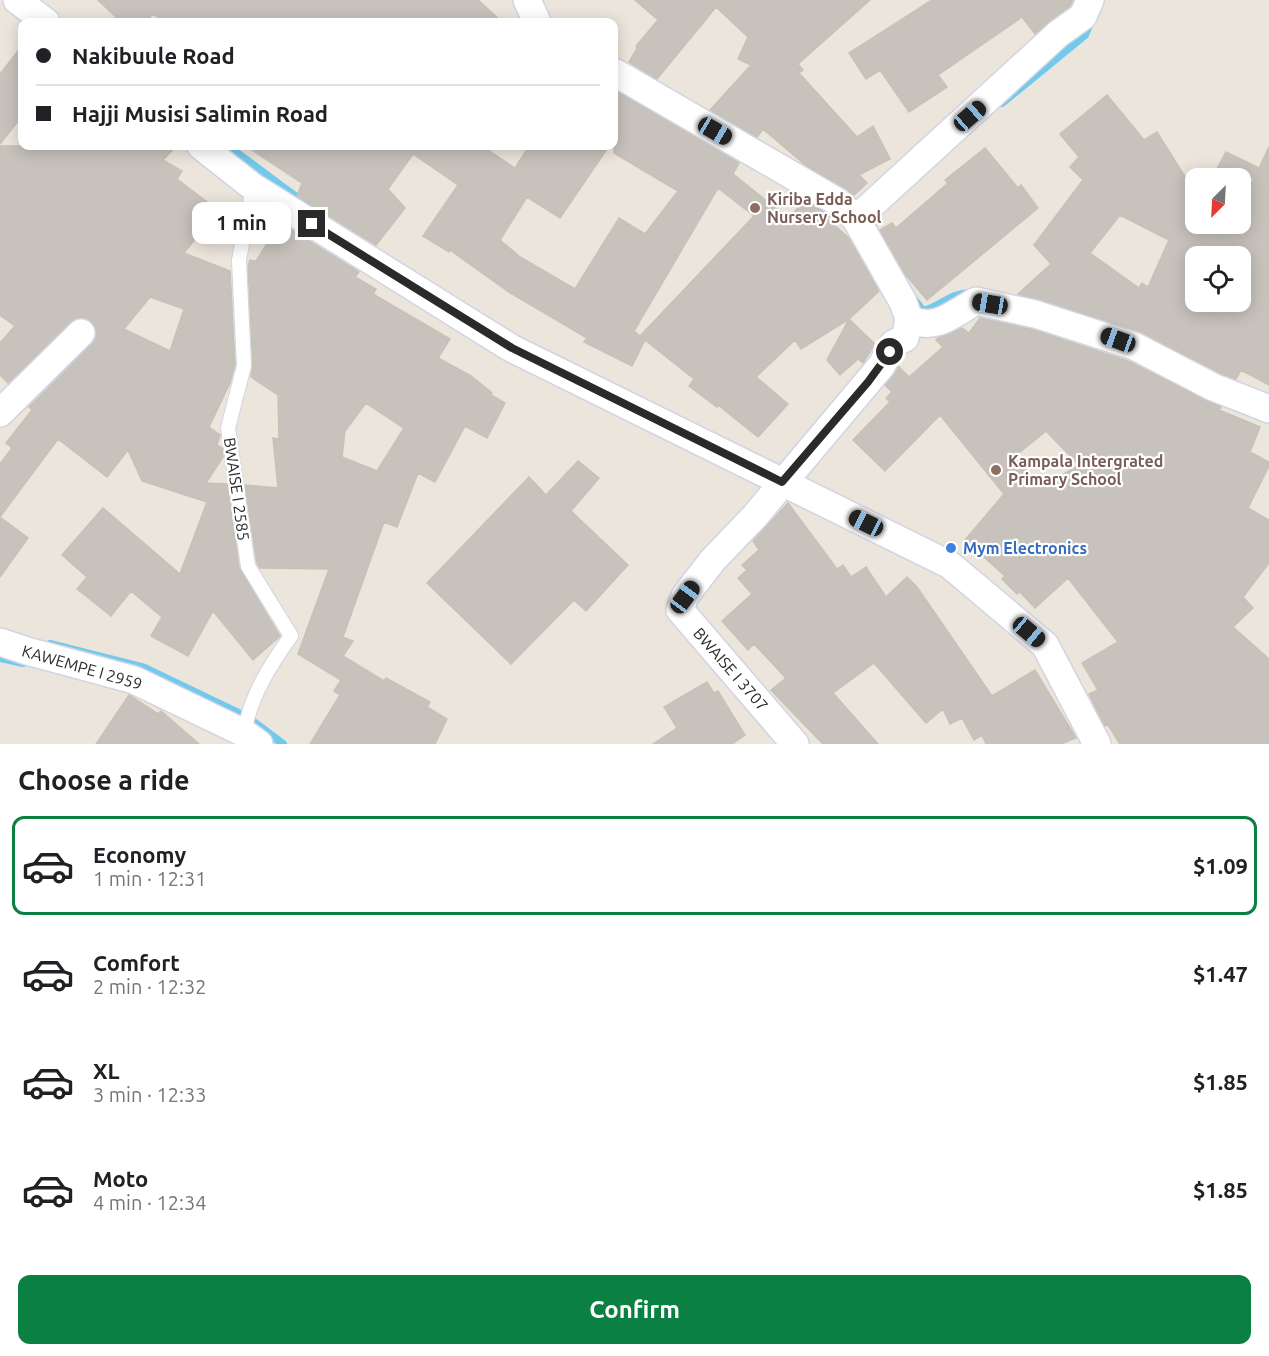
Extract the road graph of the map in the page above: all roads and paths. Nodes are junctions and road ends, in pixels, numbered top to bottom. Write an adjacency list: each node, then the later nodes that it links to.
1 (18, 0): 4 (street)
2 (527, 0): 5 (street)
3 (1090, 0): 9 (street)
4 (41, 18)
5 (535, 18)
6 (618, 74): 9 (street)
7 (206, 150): 8 (street)
8 (253, 187): 14 (street); 16 (lane, BWAISE I 2585)
9 (856, 219): 10 (street)
10 (909, 319): 12 (street); 14 (street)
11 (81, 333): 13 (street)
12 (1269, 408)
13 (0, 413)
14 (782, 482): 17 (street, BWAISE I 3707); 18 (street)
15 (0, 642): 16 (street, KAWEMPE I 2959)
16 (252, 738)
17 (795, 744)
18 (1097, 744)

